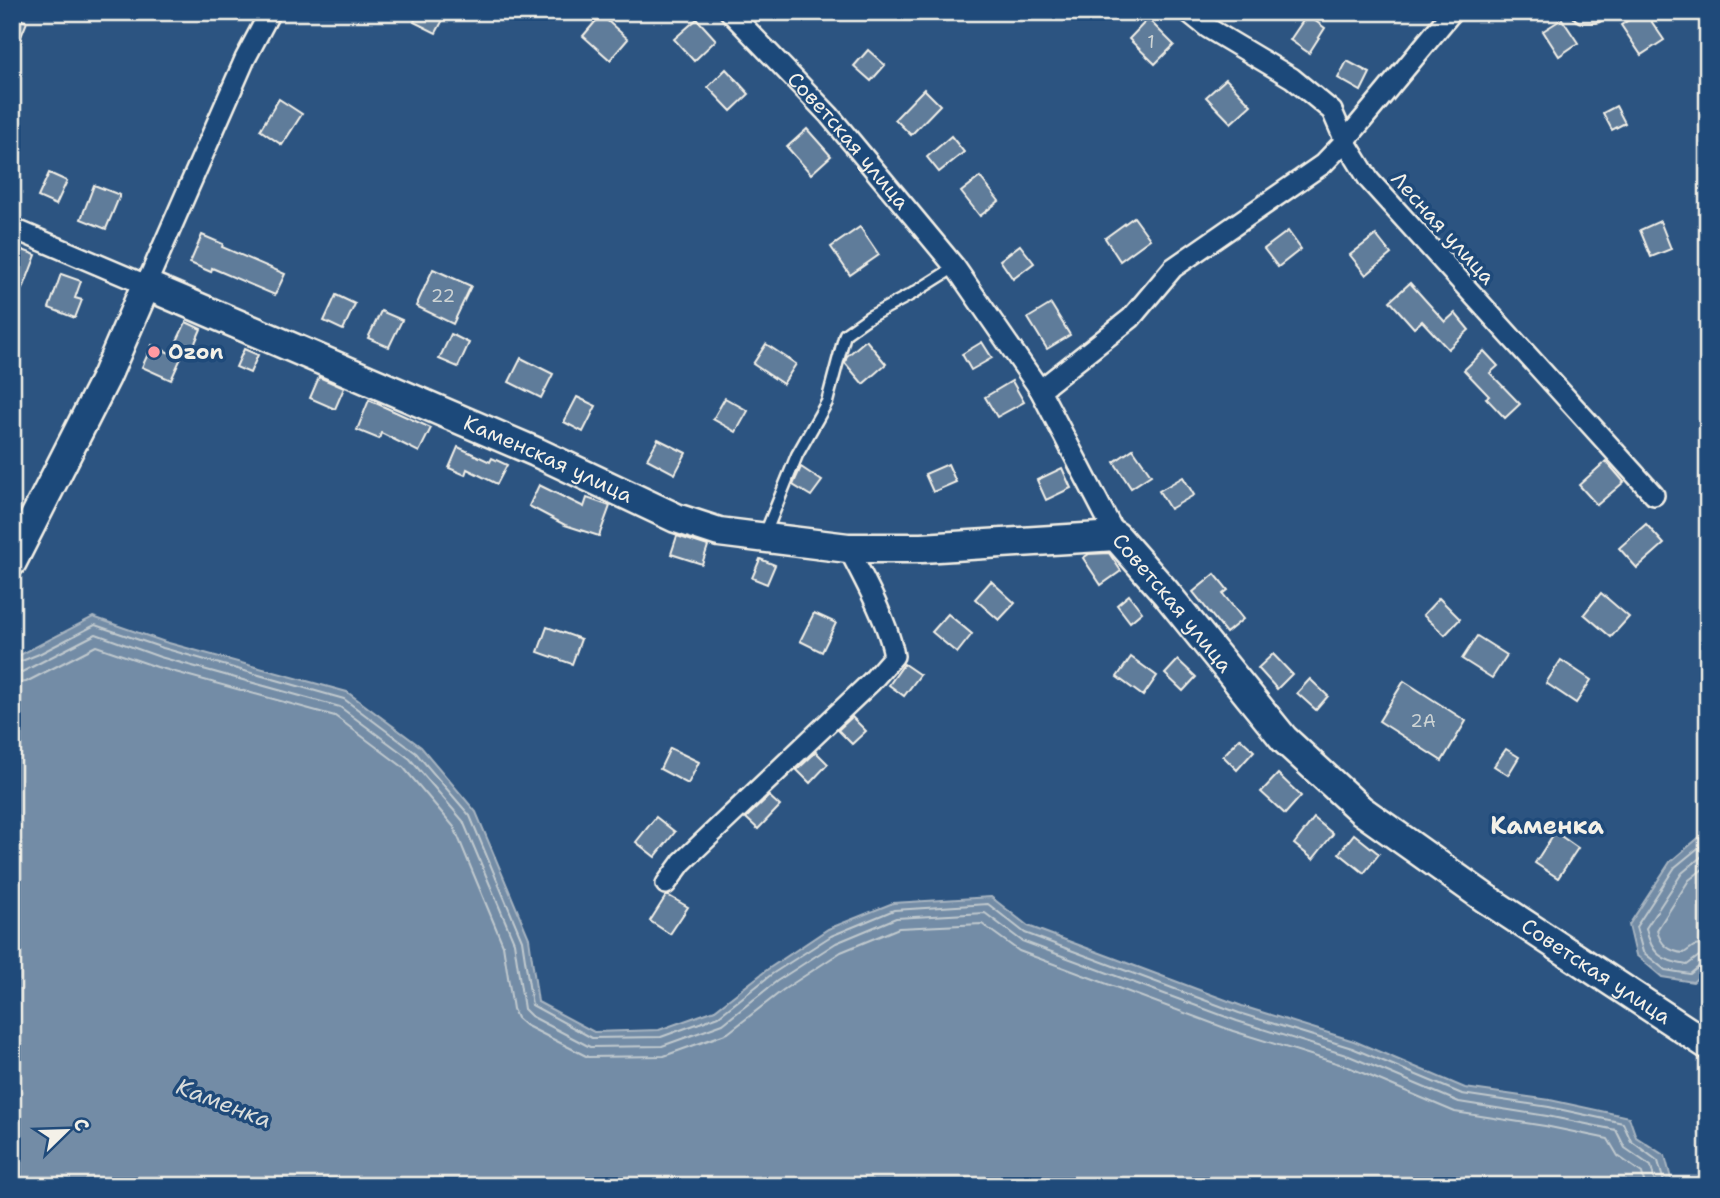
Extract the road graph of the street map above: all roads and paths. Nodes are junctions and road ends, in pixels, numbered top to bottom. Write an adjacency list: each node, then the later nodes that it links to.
1 (270, 12): 10 (street)
2 (730, 12): 9 (street, Советская улица)
3 (1188, 12): 7 (street, Лесная улица)
4 (1452, 12): 7 (street)
5 (1583, 12): 6 (street)
6 (1595, 12)
7 (1345, 141): 11 (street); 12 (street, Лесная улица)
8 (12, 228): 10 (street, Каменская улица)
9 (955, 267): 11 (street, Советская улица); 14 (lane)
10 (146, 285): 14 (street, Каменская улица); 16 (street)
11 (1040, 390): 13 (street, Советская улица)
12 (1654, 495)
13 (1116, 536): 15 (street, Каменская улица); 18 (street, Советская улица)
14 (763, 538): 15 (street, Каменская улица)
15 (848, 548): 17 (street)
16 (12, 562)
17 (666, 884)
18 (1708, 1045)

